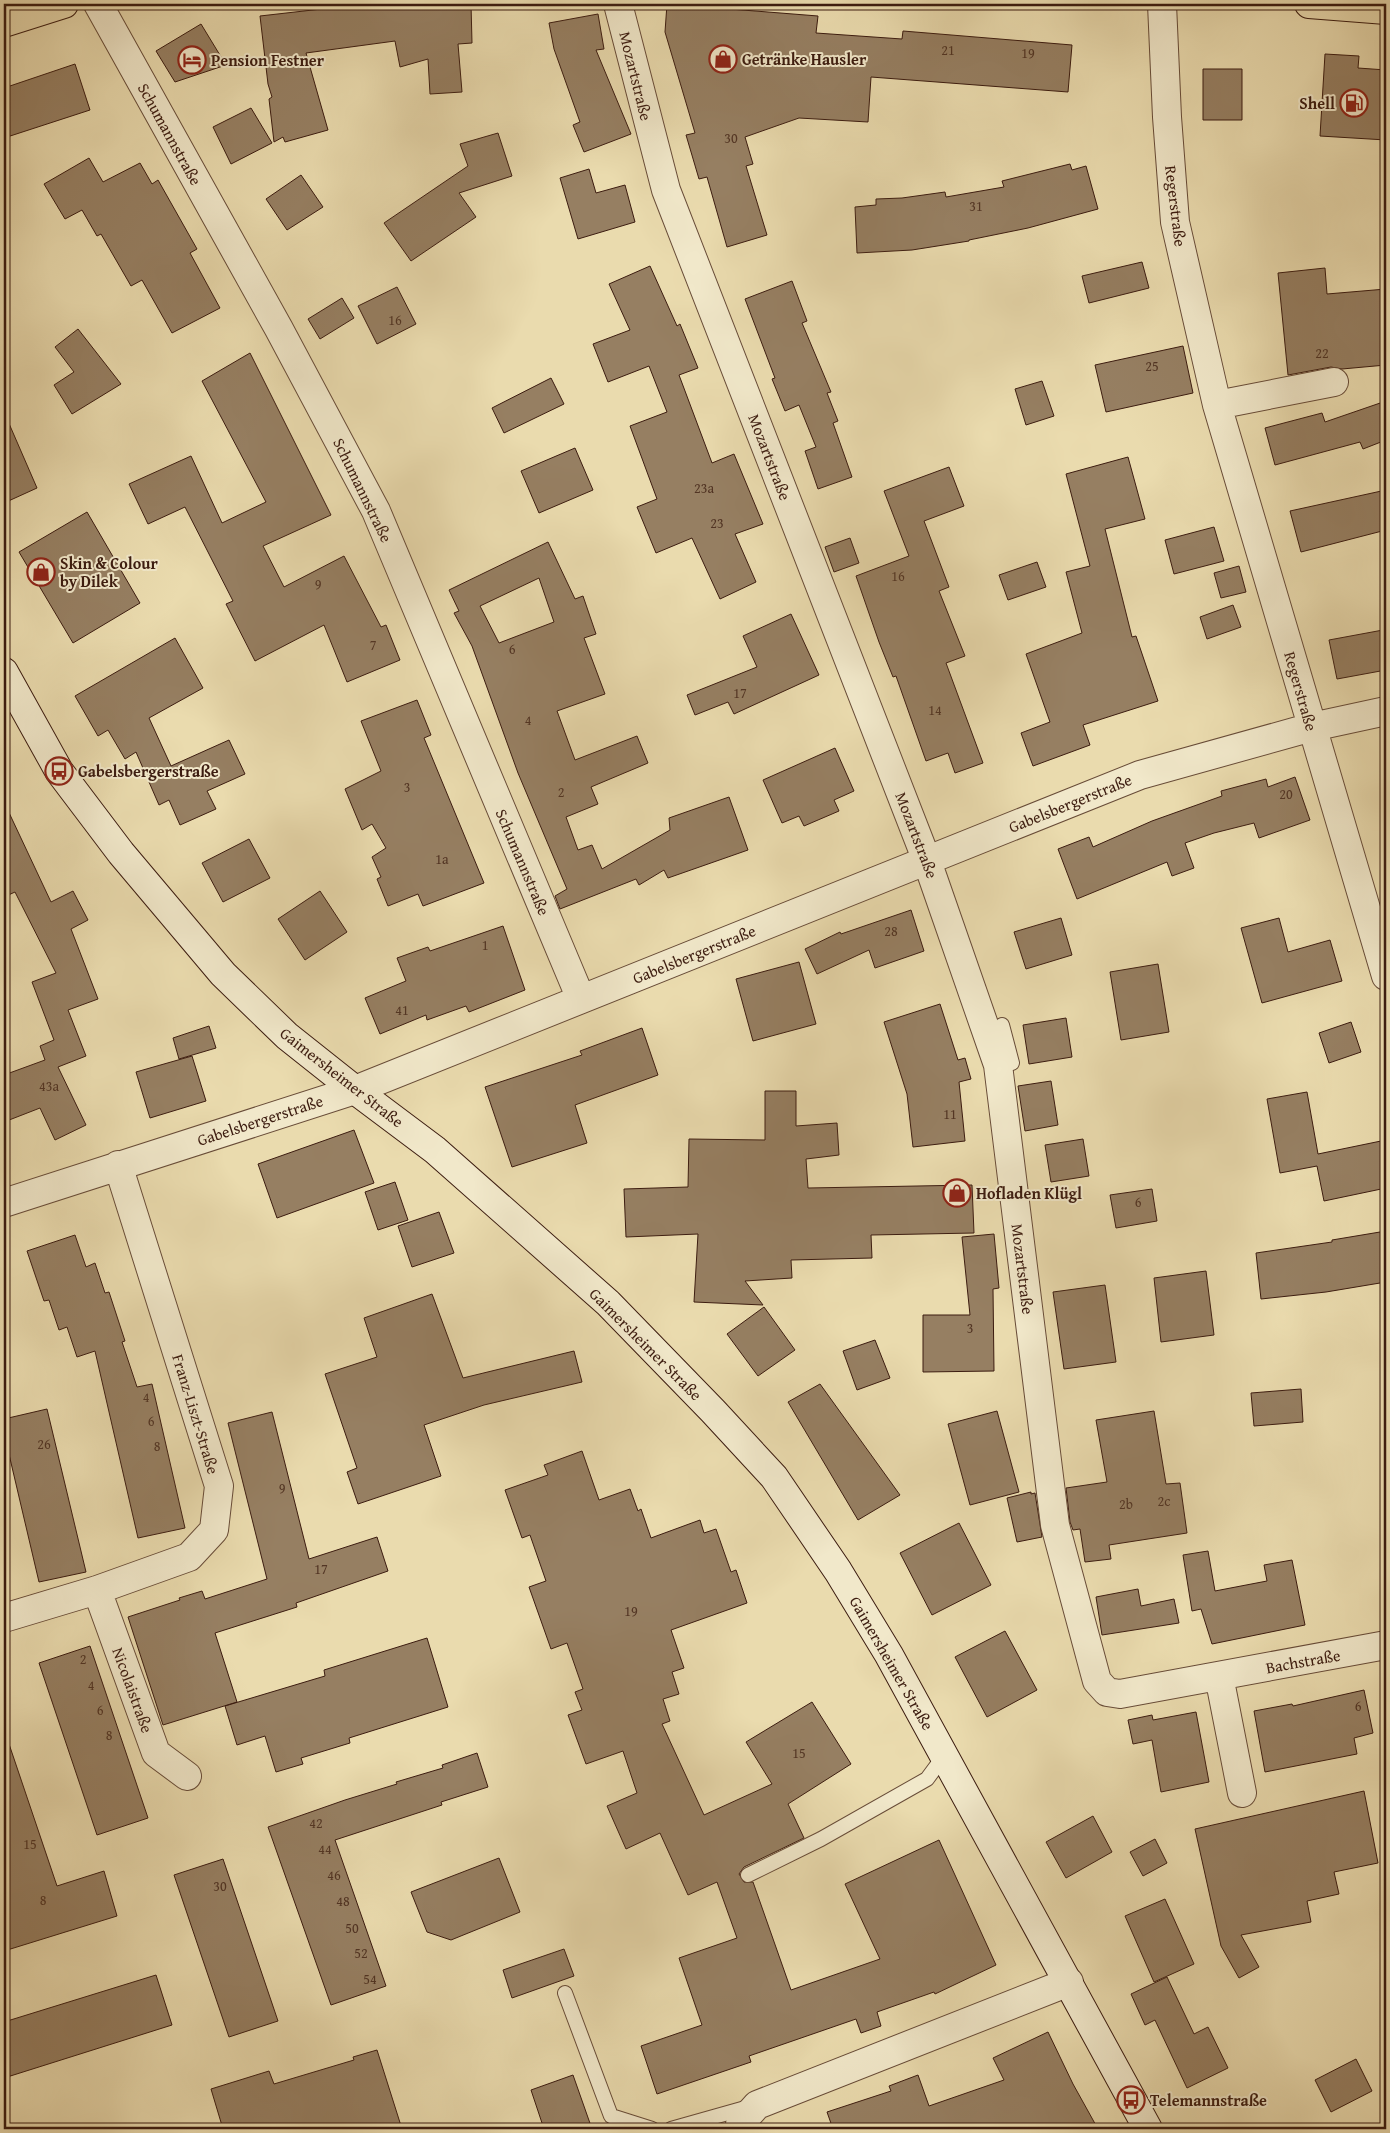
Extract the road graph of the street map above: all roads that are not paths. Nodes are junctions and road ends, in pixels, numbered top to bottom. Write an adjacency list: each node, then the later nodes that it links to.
1 (64, 4): 7 (main road)
2 (98, 4): 15 (street, Schumannstraße)
3 (618, 4): 13 (street, Mozartstraße)
4 (1162, 4): 9 (street, Regerstraße)
5 (1309, 4): 6 (main road)
6 (1386, 10)
7 (4, 24)
8 (1334, 382): 9 (street)
9 (1217, 405): 12 (street, Regerstraße)
10 (4, 672): 18 (street, Gaimersheimer Straße)
11 (1386, 710): 12 (street, Gabelsbergerstraße)
12 (1312, 727): 13 (street, Gabelsbergerstraße); 14 (street, Regerstraße)
13 (927, 860): 15 (street, Gabelsbergerstraße); 17 (street, Mozartstraße)
14 (1386, 976)
15 (581, 999): 18 (street, Gabelsbergerstraße)
16 (1002, 1025): 17 (lane)
17 (998, 1065): 25 (street, Mozartstraße)
18 (355, 1090): 19 (street, Gabelsbergerstraße); 26 (street, Gaimersheimer Straße)
19 (118, 1165): 20 (street, Gabelsbergerstraße); 21 (street, Franz-Liszt-Straße)
20 (4, 1203)
21 (96, 1590): 22 (street, Franz-Liszt-Straße); 27 (street, Nicolaistraße)
22 (4, 1618)
23 (1386, 1645): 24 (street, Bachstraße)
24 (1219, 1676): 25 (street, Bachstraße); 28 (street)
25 (1108, 1692)
26 (944, 1756): 29 (lane); 30 (street, Gaimersheimer Straße)
27 (187, 1776)
28 (1242, 1794)
29 (748, 1875)
30 (1069, 1982): 32 (street); 36 (street, Gaimersheimer Straße)
31 (565, 1993): 33 (lane)
32 (757, 2104): 34 (lane); 35 (street)
33 (652, 2129)
34 (671, 2129)
35 (740, 2129)
36 (1148, 2129)

